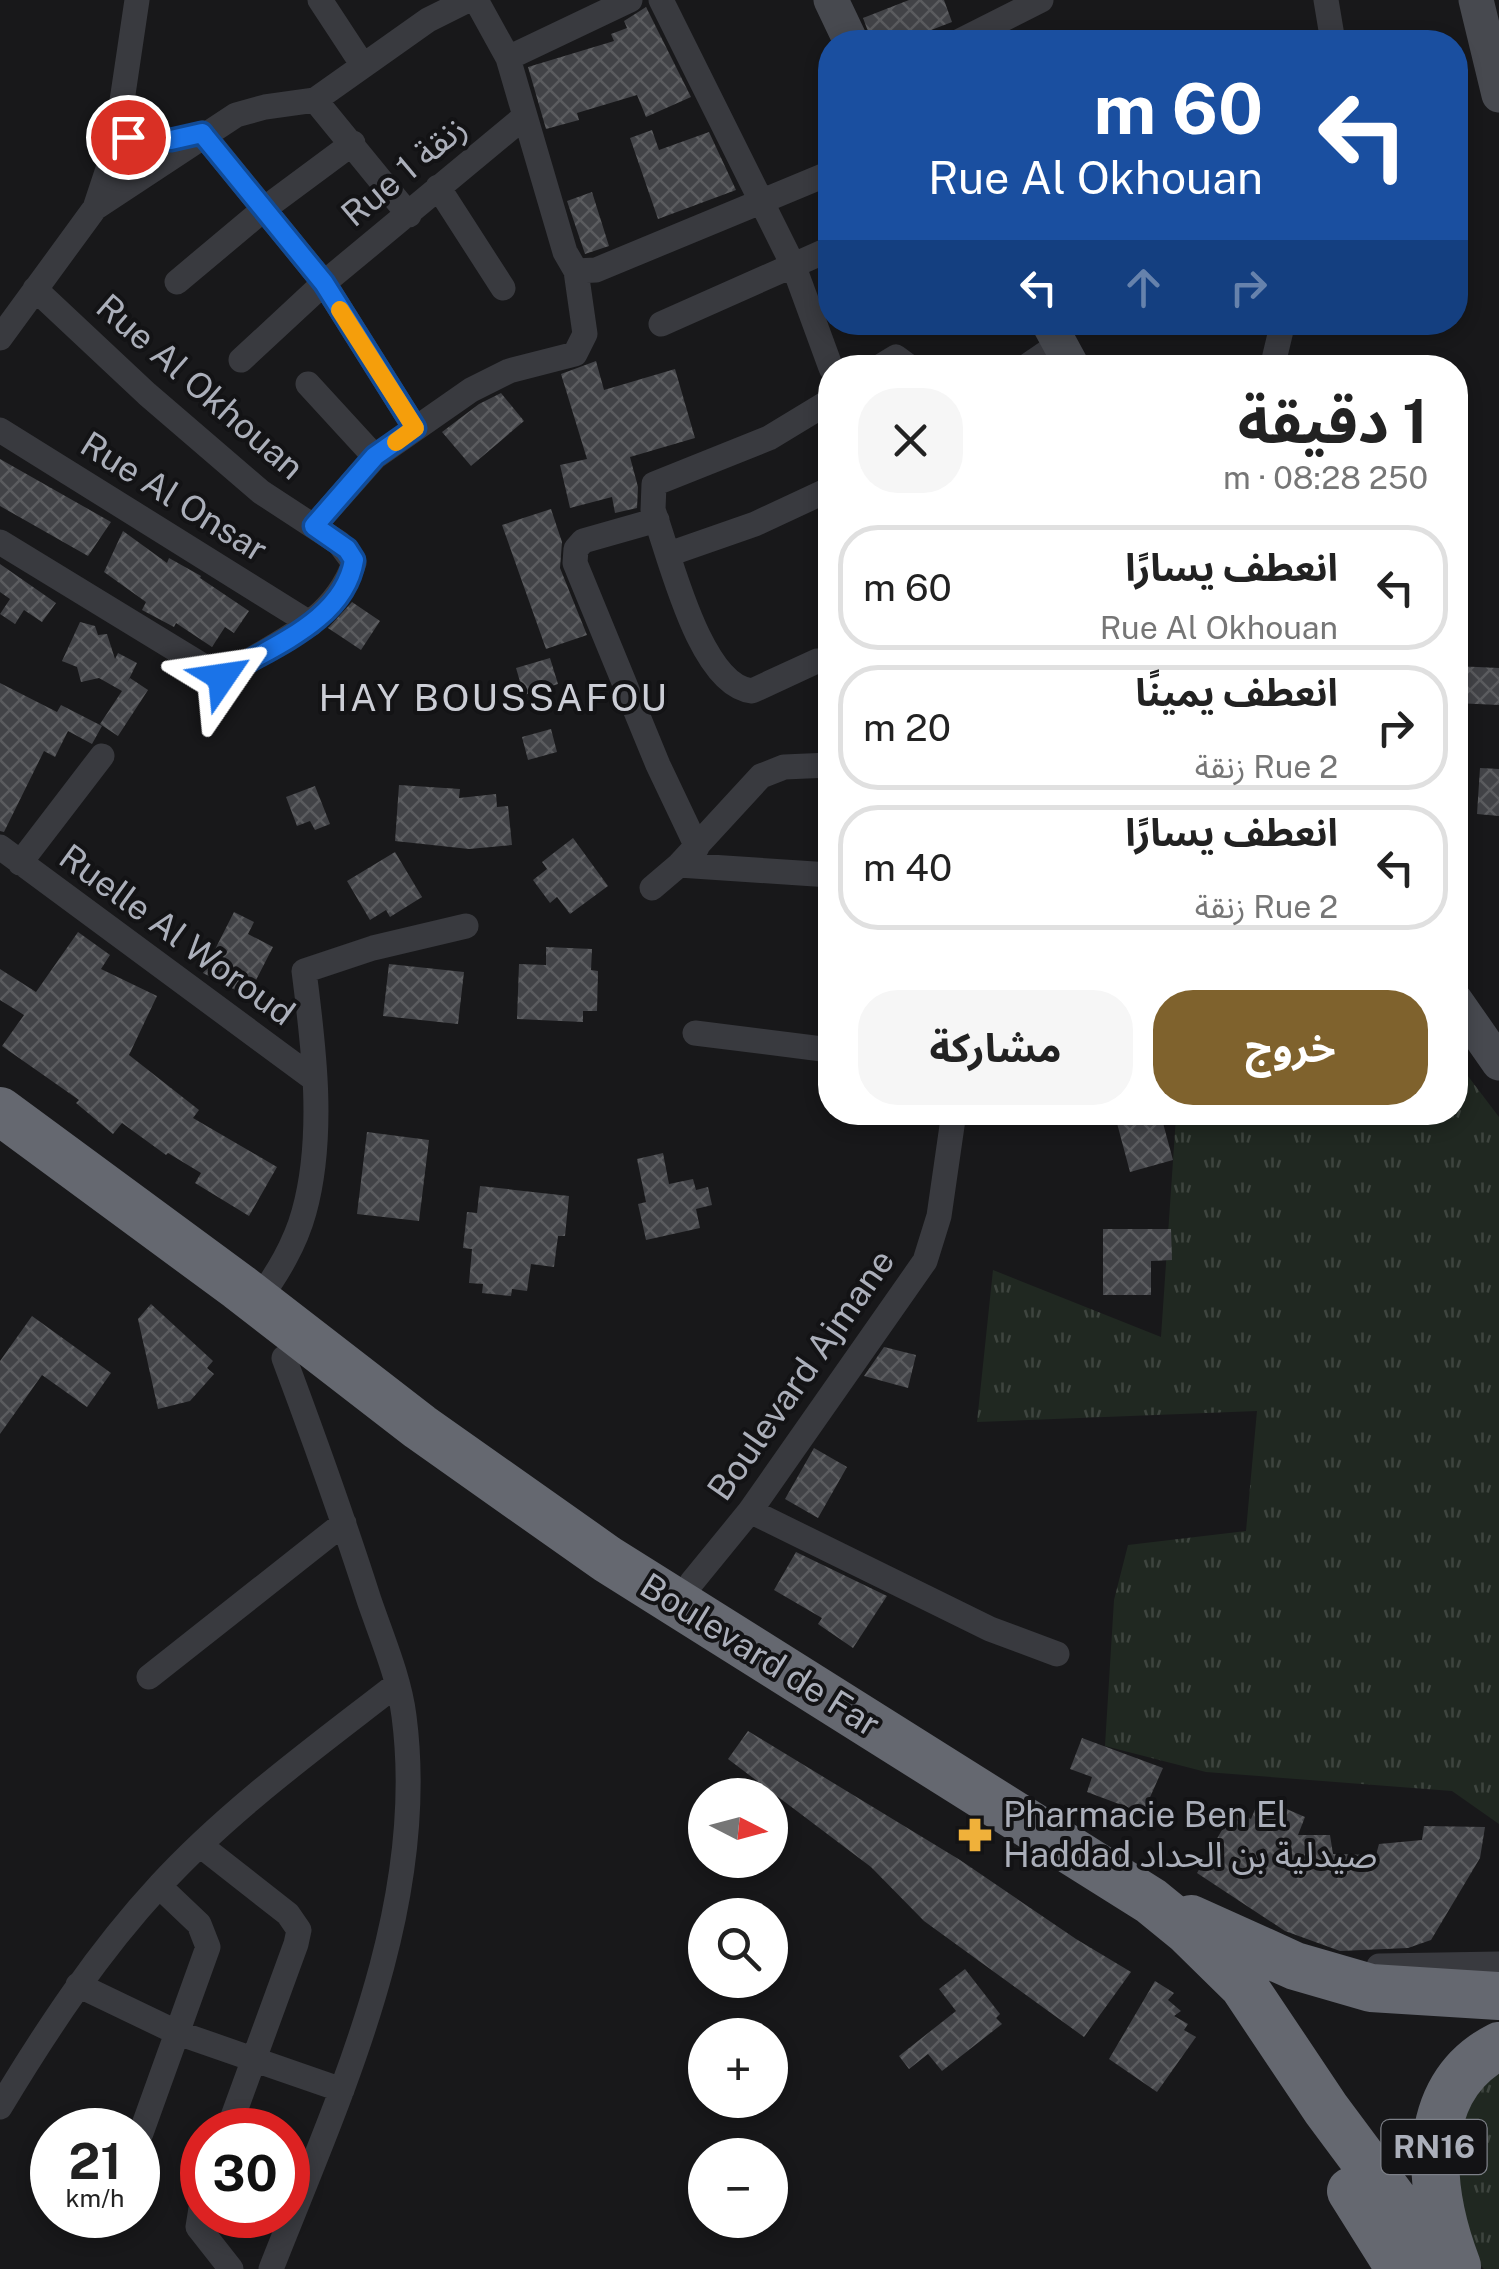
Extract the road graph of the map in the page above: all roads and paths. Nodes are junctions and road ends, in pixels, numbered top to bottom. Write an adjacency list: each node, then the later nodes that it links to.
1 (136, 0): 20 (street)
2 (320, 0): 15 (street)
3 (472, 0): 10 (street); 14 (street)
4 (630, 0): 14 (street)
5 (661, 0): 24 (street)
6 (831, 0): 11 (street)
7 (1041, 0): 12 (street)
8 (1326, 0): 13 (street)
9 (1476, 0): 16 (street)
10 (423, 10): 15 (street)
11 (845, 30)
12 (982, 30)
13 (1328, 30)
14 (508, 58): 18 (street)
15 (362, 64): 17 (street)
16 (1499, 96)
17 (315, 100): 19 (street); 21 (street)
18 (524, 117): 23 (street, Rue 1 زنقة); 29 (street)
19 (208, 132): 20 (street); 25 (street); 26 (street)
20 (118, 133): 25 (street)
21 (353, 143): 26 (street); 27 (street)
22 (818, 178): 24 (street)
23 (438, 187): 27 (street, Rue 1 زنقة); 33 (street)
24 (763, 202): 29 (street); 30 (street)
25 (95, 208): 34 (street)
26 (264, 209): 31 (street); 32 (street)
27 (409, 215): 32 (street, Rue 1 زنقة)
28 (818, 255): 30 (street)
29 (570, 261): 41 (street)
30 (794, 267): 35 (street); 36 (street)
31 (178, 282)
32 (324, 283): 38 (street, Rue 1 زنقة); 41 (street)
33 (503, 288)
34 (34, 289): 37 (street); 46 (street, Rue Al Okhouan)
35 (662, 324)
36 (818, 331)
37 (0, 338)
38 (241, 360)
39 (308, 384): 43 (street)
40 (818, 408): 45 (street)
41 (415, 428): 43 (street)
42 (0, 430): 49 (street, Rue Al Onsar)
43 (375, 456): 46 (street)
44 (818, 495): 48 (street)
45 (657, 520): 48 (street); 54 (street)
46 (314, 526): 49 (street, Rue Al Okhouan)
47 (0, 542): 49 (street)
48 (668, 554): 50 (street)
49 (311, 624)
50 (818, 661)
51 (102, 756): 53 (street)
52 (818, 766): 54 (street)
53 (10, 855): 62 (street, Ruelle Al Woroud)
54 (688, 856): 55 (street); 56 (street)
55 (818, 874)
56 (652, 888)
57 (466, 926): 62 (street)
58 (1468, 1018): 61 (street)
59 (695, 1033): 60 (street)
60 (818, 1048)
61 (1499, 1062)
62 (314, 1078): 66 (street)
63 (0, 1111): 66 (highway, Boulevard de Far)
64 (952, 1125): 68 (street, Boulevard Ajmane)
65 (0, 1145): 67 (highway, Boulevard de Far)
66 (257, 1302): 70 (highway, Boulevard de Far)
67 (284, 1358): 69 (street); 92 (highway, Boulevard de Far)
68 (750, 1511): 70 (street, Boulevard Ajmane); 71 (street)
69 (344, 1523): 72 (street); 73 (street)
70 (680, 1603): 76 (highway, Boulevard de Far)
71 (1057, 1654)
72 (150, 1677)
73 (397, 1684): 74 (street); 84 (street)
74 (200, 1846): 75 (street); 83 (street)
75 (159, 1886): 79 (street); 81 (street)
76 (1151, 1901): 77 (highway); 89 (highway, Boulevard de Far)
77 (1228, 1935): 78 (street); 80 (highway)
78 (1499, 1964)
79 (78, 1986): 81 (street); 85 (street)
80 (1499, 1996)
81 (178, 2033): 83 (street); 86 (street)
82 (1499, 2046): 93 (highway, RN16)
83 (253, 2058): 84 (street); 87 (street)
84 (342, 2090): 91 (street)
85 (0, 2107)
86 (150, 2108)
87 (236, 2108)
88 (207, 2238): 90 (street)
89 (1445, 2268)
90 (232, 2269)
91 (271, 2269)
92 (1400, 2269)
93 (1458, 2269)

